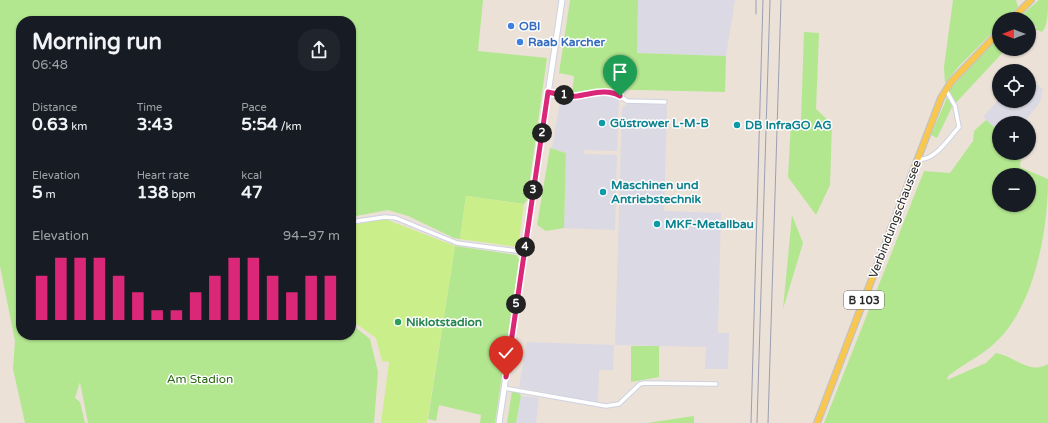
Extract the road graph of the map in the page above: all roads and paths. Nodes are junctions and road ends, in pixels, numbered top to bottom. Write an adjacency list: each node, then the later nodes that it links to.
1 (562, 0): 6 (main road)
2 (1031, 0): 3 (main road)
3 (1019, 12)
4 (992, 39): 5 (main road, Verbindungschaussee / B 103)
5 (946, 90): 8 (main road, Verbindungschaussee / B 103); 8 (street)
6 (548, 92): 7 (street); 10 (main road)
7 (665, 102)
8 (918, 159): 14 (main road, Verbindungschaussee / B 103)
9 (356, 221): 10 (street)
10 (524, 252): 12 (main road)
11 (716, 384): 12 (street)
12 (504, 388): 13 (main road)
13 (499, 423)
14 (817, 423)

